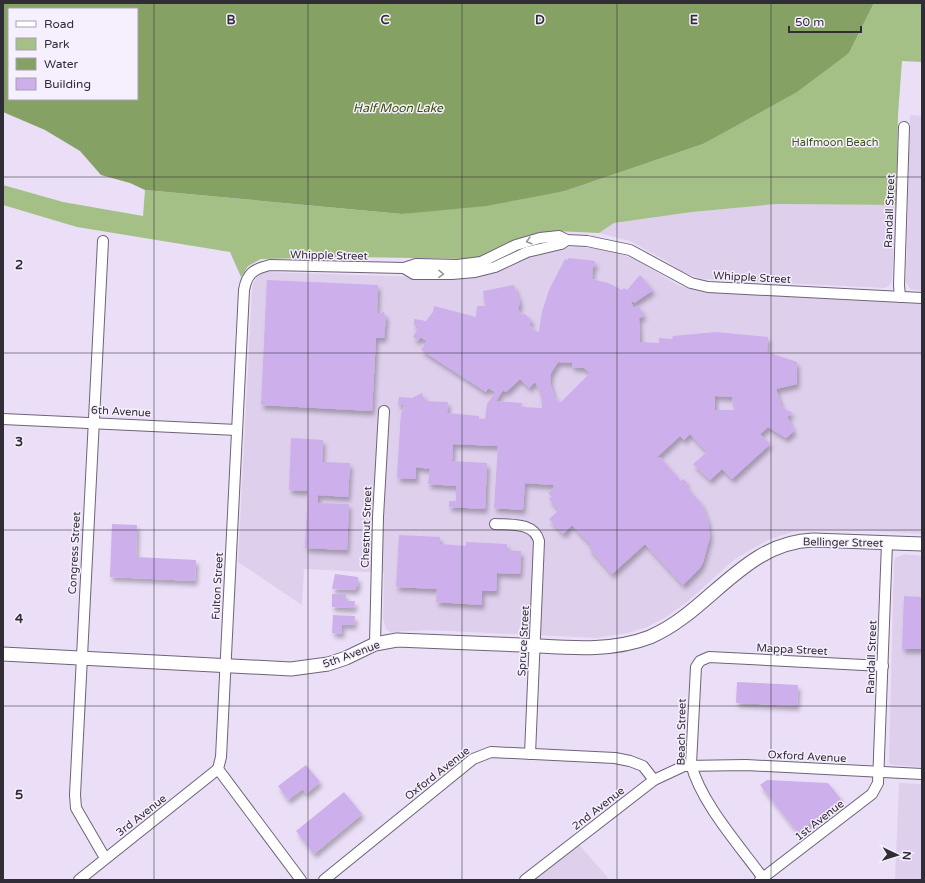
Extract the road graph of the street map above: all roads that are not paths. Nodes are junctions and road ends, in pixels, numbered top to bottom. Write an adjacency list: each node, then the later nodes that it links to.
1 (904, 127): 4 (street, Randall Street)
2 (103, 241): 8 (street, Congress Street)
3 (255, 269): 4 (street, Whipple Street); 9 (street, Fulton Street)
4 (900, 297): 5 (street, Whipple Street)
5 (922, 298)
6 (384, 411): 14 (street, Chestnut Street)
7 (3, 419): 8 (street, 6th Avenue)
8 (94, 422): 9 (street, 6th Avenue); 17 (street, Congress Street)
9 (237, 430): 19 (street, Fulton Street)
10 (495, 524): 15 (street, Spruce Street)
11 (887, 543): 12 (main road, Bellinger Street); 13 (main road, Bellinger Street); 20 (street, Randall Street)
12 (922, 544)
13 (691, 612): 15 (main road, 5th Avenue)
14 (375, 644): 15 (main road, 5th Avenue); 19 (main road, 5th Avenue)
15 (536, 646): 21 (street, Spruce Street)
16 (3, 654): 17 (main road, 5th Avenue)
17 (81, 657): 19 (main road, 5th Avenue); 27 (street, Congress Street)
18 (700, 661): 20 (street, Mappa Street); 22 (street, Beach Street)
19 (225, 665): 23 (street, Fulton Street)
20 (882, 666): 24 (street, Randall Street)
21 (530, 754): 26 (street, Oxford Avenue); 31 (street, Oxford Avenue)
22 (691, 764): 24 (street, Oxford Avenue); 26 (street, 2nd Avenue); 28 (street, Beach Street)
23 (218, 769): 27 (street, 3rd Avenue); 30 (street)
24 (879, 771): 25 (street, Oxford Avenue); 28 (street, 1st Avenue)
25 (922, 774)
26 (654, 780): 32 (street, 2nd Avenue)
27 (105, 858): 29 (street, 3rd Avenue)
28 (762, 879)
29 (79, 880)
30 (301, 880)
31 (324, 880)
32 (525, 880)

